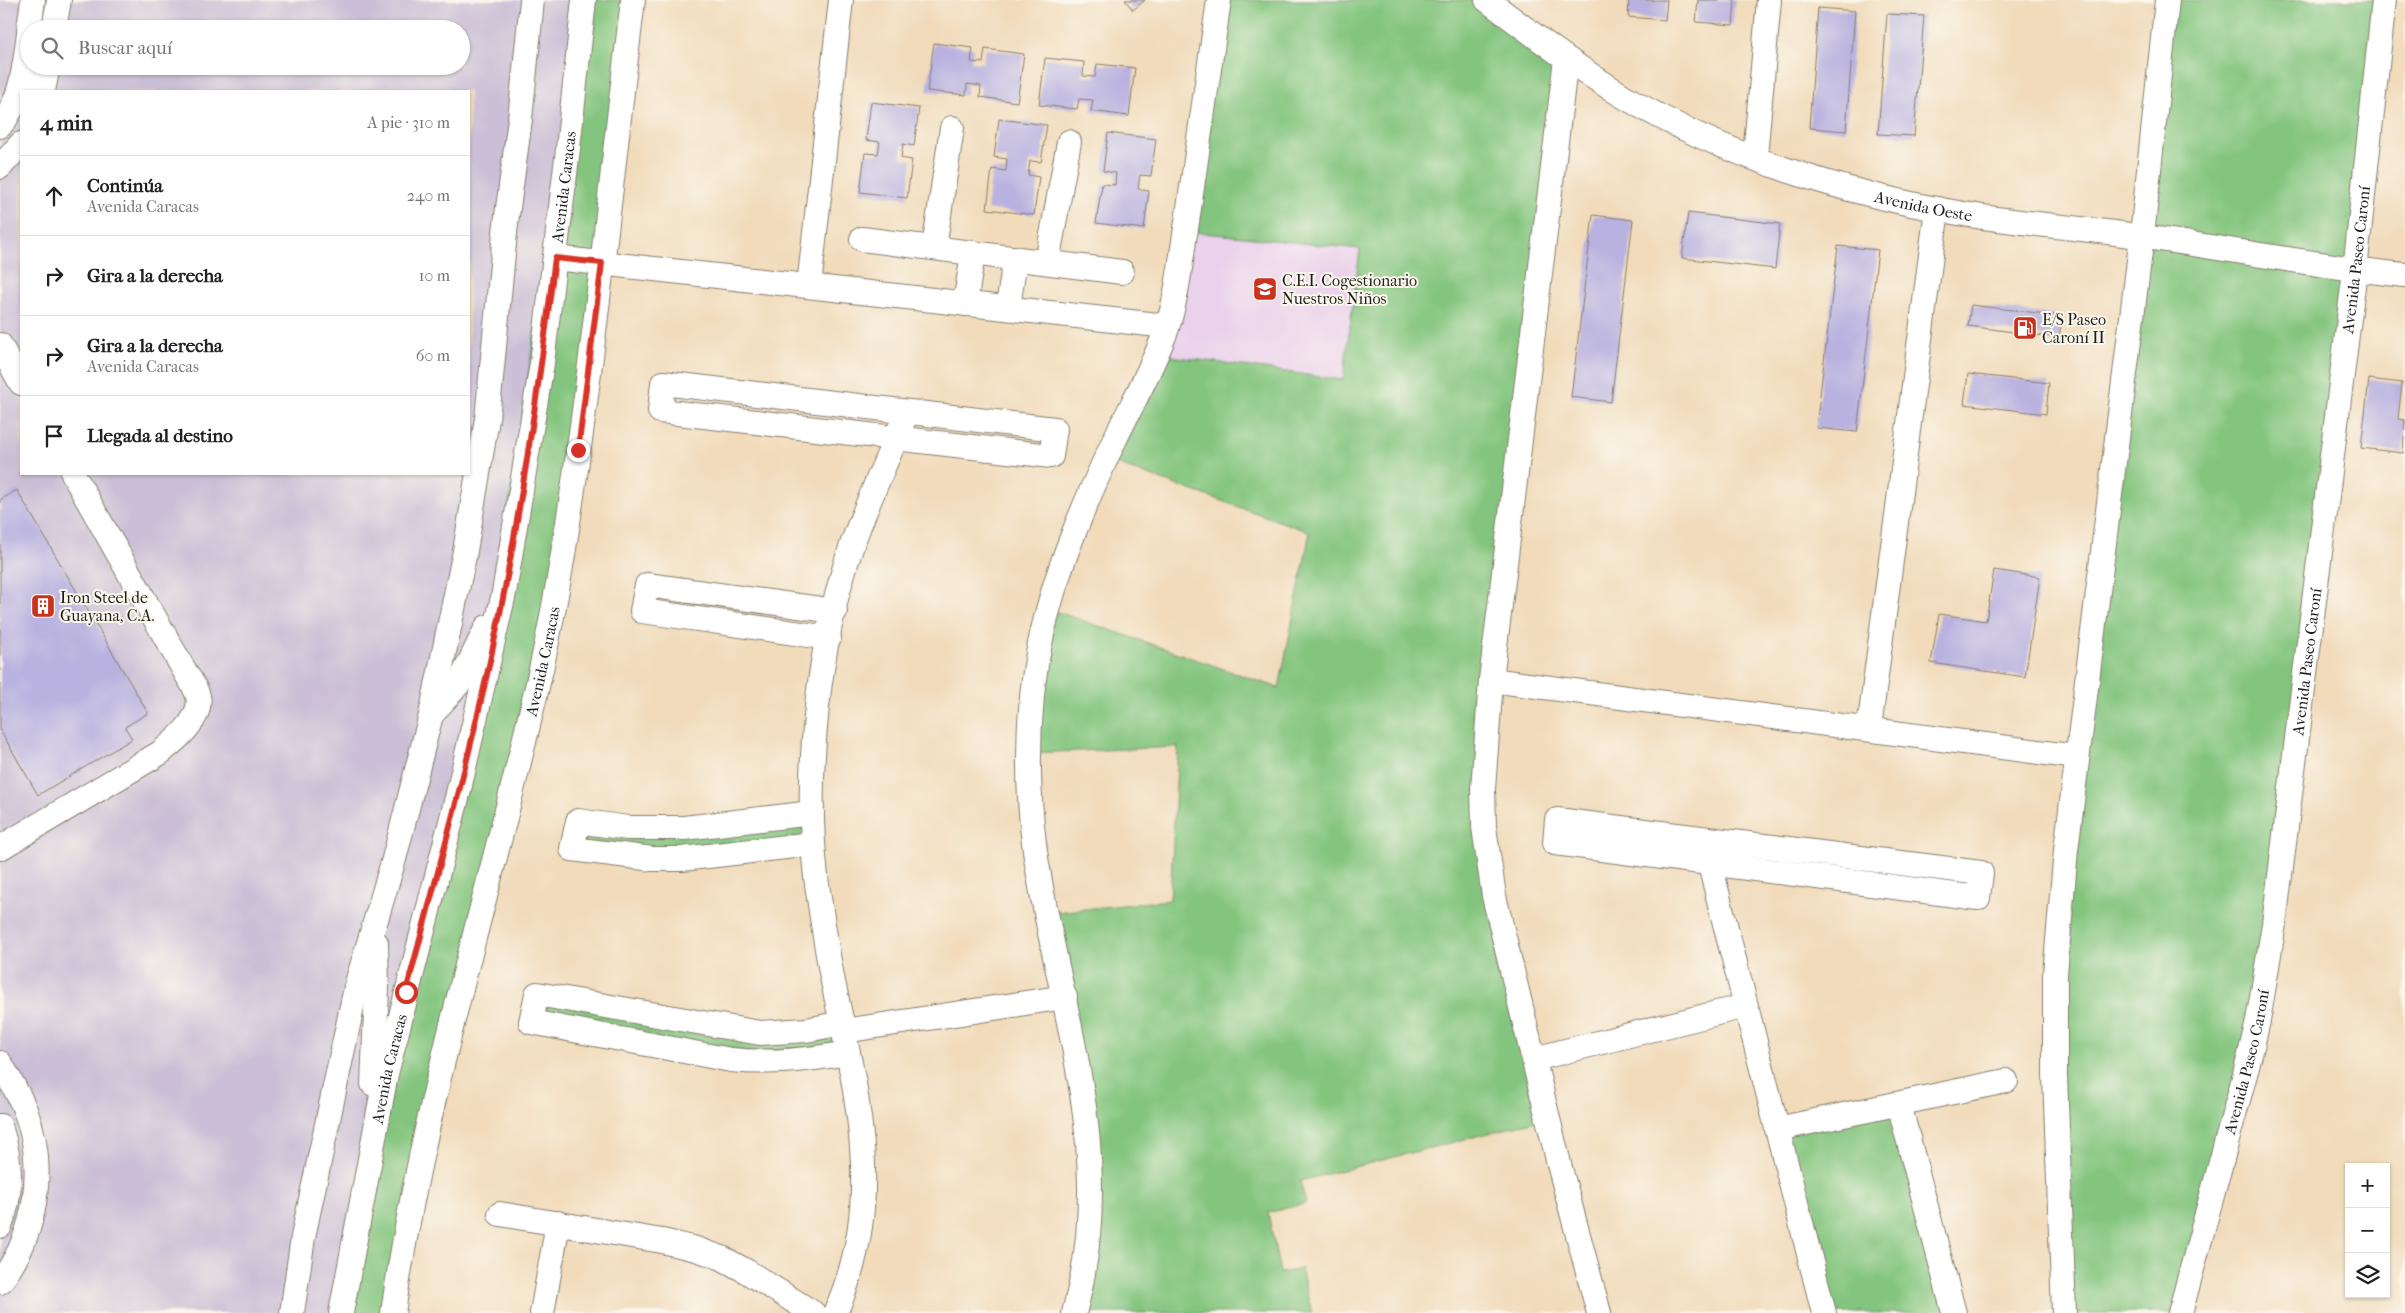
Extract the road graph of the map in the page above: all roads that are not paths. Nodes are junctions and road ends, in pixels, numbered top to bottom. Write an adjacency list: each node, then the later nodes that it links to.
1 (33, 0): 12 (street)
2 (59, 0): 13 (street)
3 (532, 0): 47 (street)
4 (584, 0): 27 (street, Avenida Caracas)
5 (632, 0): 30 (street, Avenida Caracas)
6 (841, 0): 34 (street)
7 (1219, 0): 37 (street)
8 (1487, 0): 14 (street, Avenida Oeste)
9 (1769, 0): 21 (street)
10 (2167, 0): 23 (street)
11 (2384, 0): 31 (street, Avenida Paseo Caroní)
12 (30, 20)
13 (56, 20)
14 (1566, 58): 21 (street, Avenida Oeste); 46 (street)
15 (22, 75): 18 (street)
16 (46, 75): 17 (street)
17 (43, 90)
18 (0, 126)
19 (952, 128): 25 (street)
20 (1069, 142): 29 (street)
21 (1755, 157): 22 (street, Avenida Oeste)
22 (1937, 209): 23 (street, Avenida Oeste); 48 (street)
23 (2142, 236): 31 (street, Avenida Oeste); 49 (street)
24 (862, 239): 25 (street)
25 (934, 248): 26 (street)
26 (973, 253): 28 (street); 35 (street)
27 (555, 258): 30 (street); 43 (street, Avenida Caracas)
28 (1015, 258): 29 (street); 36 (street)
29 (1047, 262): 32 (street)
30 (602, 263): 34 (street); 72 (street, Avenida Caracas)
31 (2355, 270): 33 (street, Avenida Oeste); 81 (street, Avenida Paseo Caroní)
32 (1122, 272)
33 (2405, 275)
34 (809, 286): 35 (street)
35 (965, 304): 36 (street)
36 (1008, 308): 37 (street)
37 (1168, 326): 56 (street)
38 (0, 345): 39 (street)
39 (20, 381)
40 (907, 412): 41 (street); 41 (street); 41 (street)
41 (896, 438): 44 (street)
42 (74, 475): 53 (street)
43 (504, 593): 47 (street); 65 (street, Avenida Caracas)
44 (835, 611): 45 (street); 45 (street)
45 (829, 638): 50 (street)
46 (1492, 680): 48 (street); 59 (street)
47 (431, 715): 55 (street)
48 (1869, 729): 49 (street)
49 (2077, 757): 80 (street)
50 (812, 813): 52 (street); 52 (street)
51 (1704, 839): 54 (street); 54 (street); 54 (street)
52 (812, 844): 58 (street)
53 (0, 848)
54 (1710, 863): 57 (street)
55 (375, 924): 65 (street); 70 (street)
56 (1065, 997): 58 (street); 76 (street)
57 (1745, 1006): 59 (street); 64 (street)
58 (845, 1036): 58 (street); 75 (street)
59 (1534, 1059): 77 (street)
60 (0, 1063): 69 (street)
61 (2006, 1082): 62 (street)
62 (1899, 1104): 64 (street); 79 (street)
63 (0, 1126): 68 (street)
64 (1777, 1129): 78 (street)
65 (371, 1159): 71 (street, Avenida Caracas)
66 (500, 1214): 67 (street)
67 (558, 1223): 73 (street); 74 (street)
68 (0, 1226)
69 (0, 1282)
70 (292, 1313)
71 (341, 1313)
72 (393, 1313)
73 (542, 1313)
74 (813, 1313)
75 (835, 1313)
76 (1074, 1313)
77 (1598, 1313)
78 (1824, 1313)
79 (1954, 1313)
80 (2064, 1313)
81 (2180, 1313)

